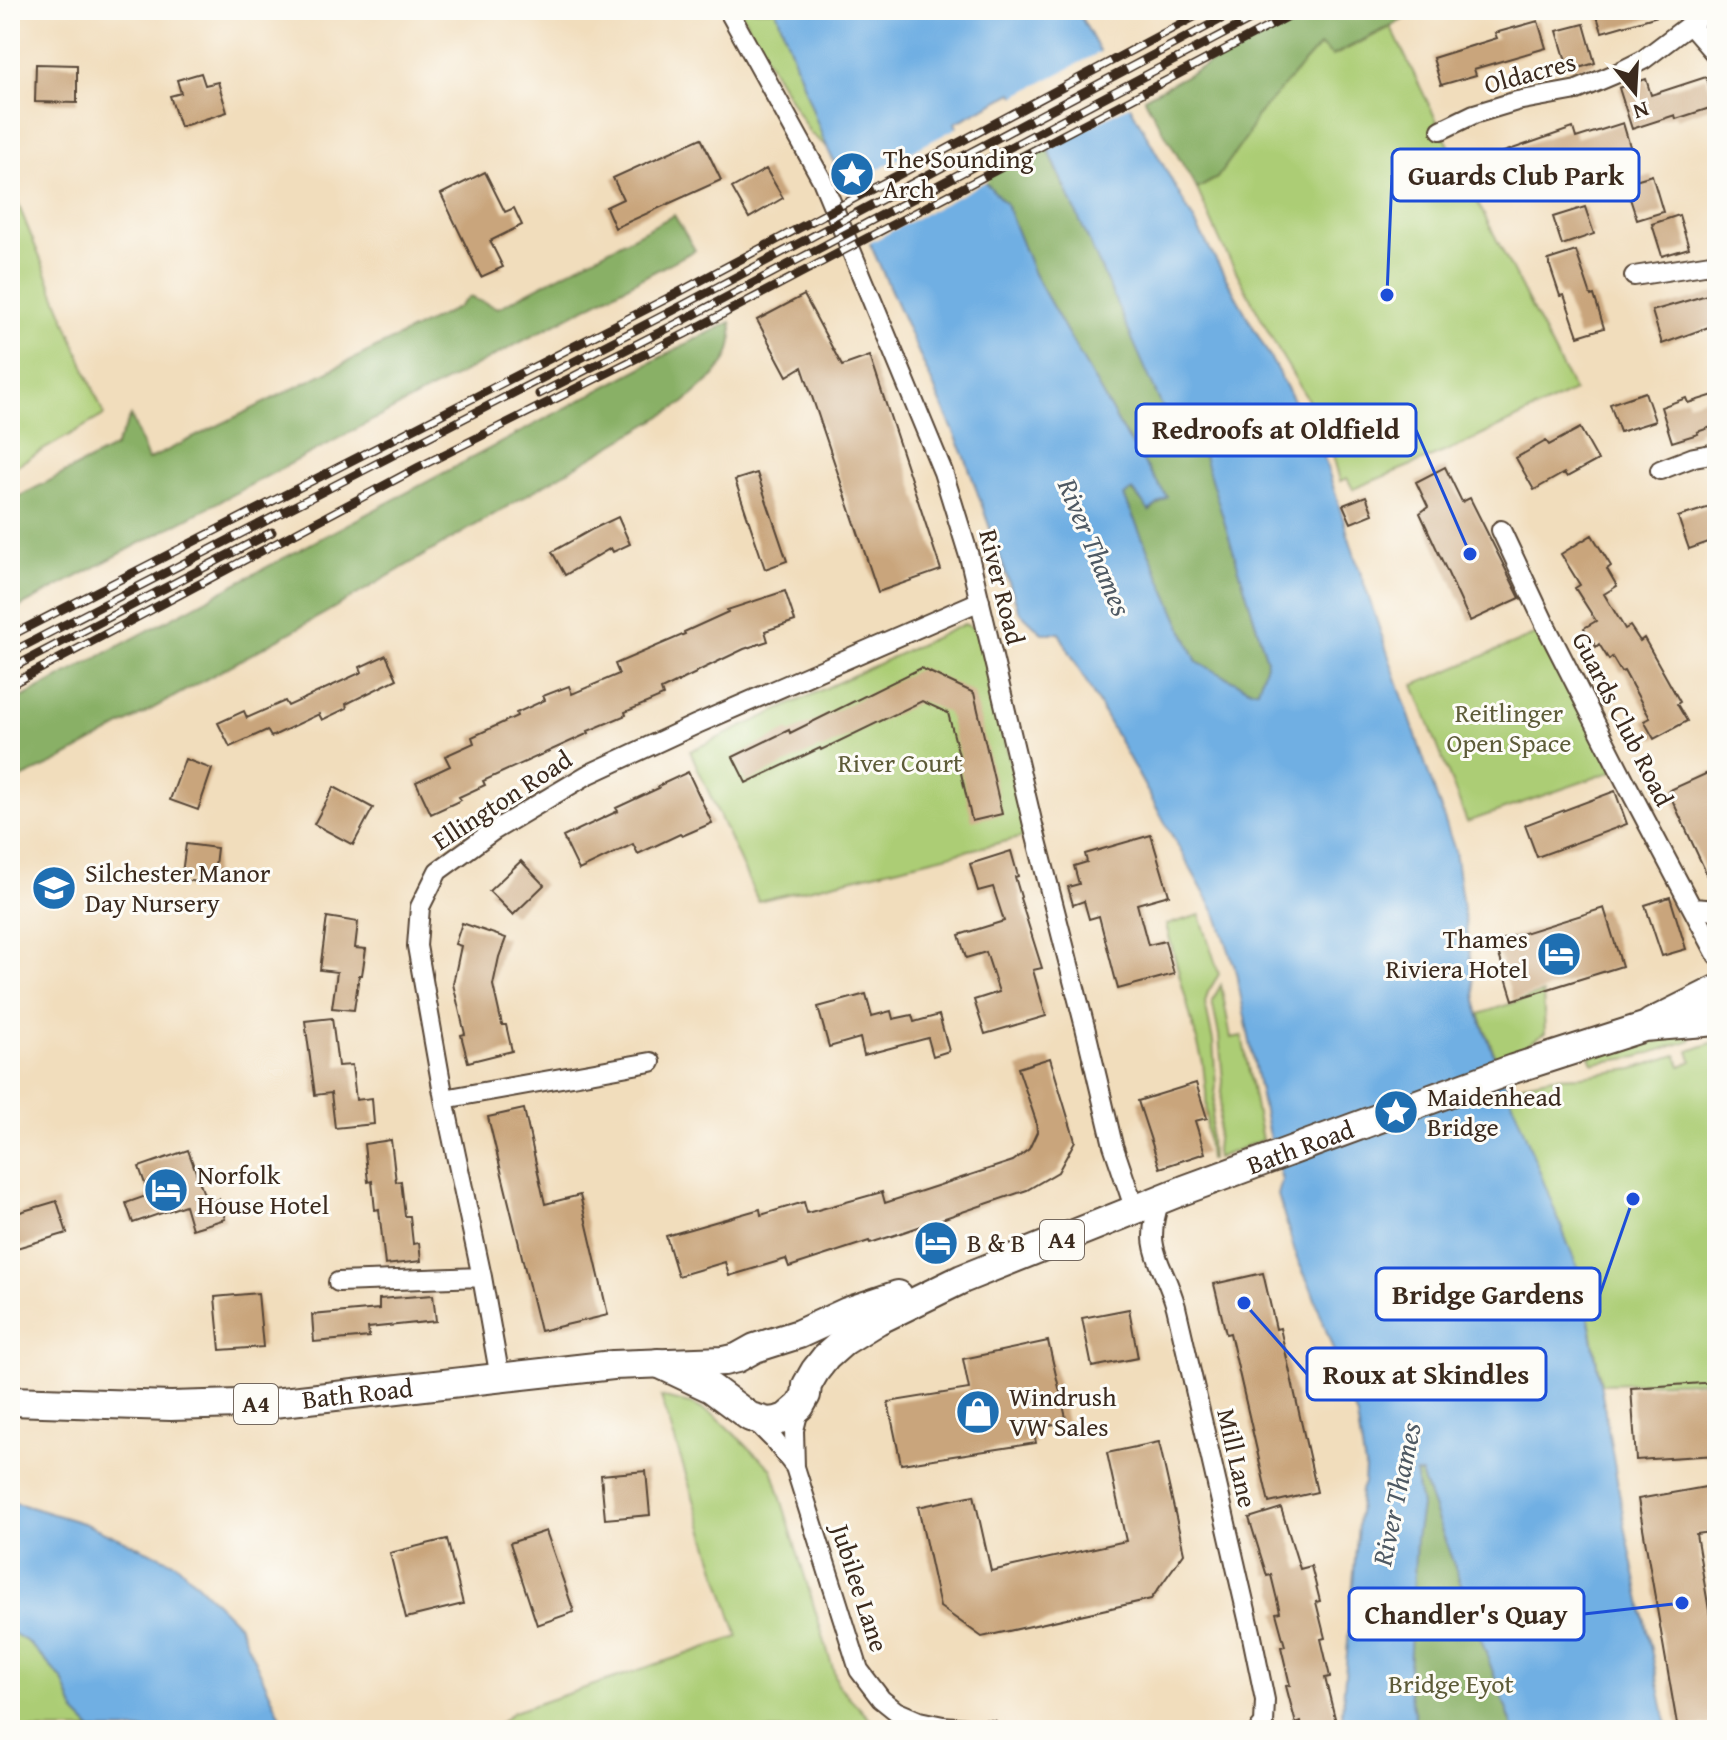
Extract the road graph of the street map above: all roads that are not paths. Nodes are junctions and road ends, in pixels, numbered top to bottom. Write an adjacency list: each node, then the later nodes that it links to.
1 (728, 10): 11 (street, River Road)
2 (1709, 10): 3 (street, Oldacres)
3 (1690, 25): 4 (street); 5 (street, Oldacres)
4 (1717, 56)
5 (1441, 130)
6 (1717, 263): 7 (street)
7 (1634, 276)
8 (1717, 453): 9 (street)
9 (1660, 470)
10 (1501, 530): 12 (street, Guards Club Road)
11 (980, 601): 19 (street, Ellington Road); 20 (street, River Road)
12 (1694, 908): 13 (street); 14 (street, Guards Club Road)
13 (1717, 910)
14 (1717, 955)
15 (1717, 990): 17 (main road, Bath Road / A4)
16 (1717, 1021): 17 (main road, Bath Road / A4)
17 (1644, 1027): 20 (main road, Bath Road / A4)
18 (651, 1062): 19 (street)
19 (444, 1099): 21 (street, Ellington Road)
20 (1160, 1200): 22 (main road, Bath Road / A4); 32 (street, Mill Lane)
21 (482, 1277): 23 (street); 26 (street, Ellington Road)
22 (962, 1279): 24 (main road, Bath Road / A4); 27 (main road, Bath Road / A4)
23 (338, 1282)
24 (756, 1349): 25 (main road, Bath Road / A4); 27 (main road); 29 (main road)
25 (658, 1363): 26 (main road, Bath Road / A4); 29 (main road, Bath Road / A4)
26 (500, 1378): 28 (main road, Bath Road / A4)
27 (804, 1395): 29 (main road, Bath Road / A4); 30 (street, Jubilee Lane)
28 (10, 1401)
29 (745, 1413): 30 (street, Jubilee Lane)
30 (795, 1467): 31 (street, Jubilee Lane)
31 (991, 1730)
32 (1259, 1730)

